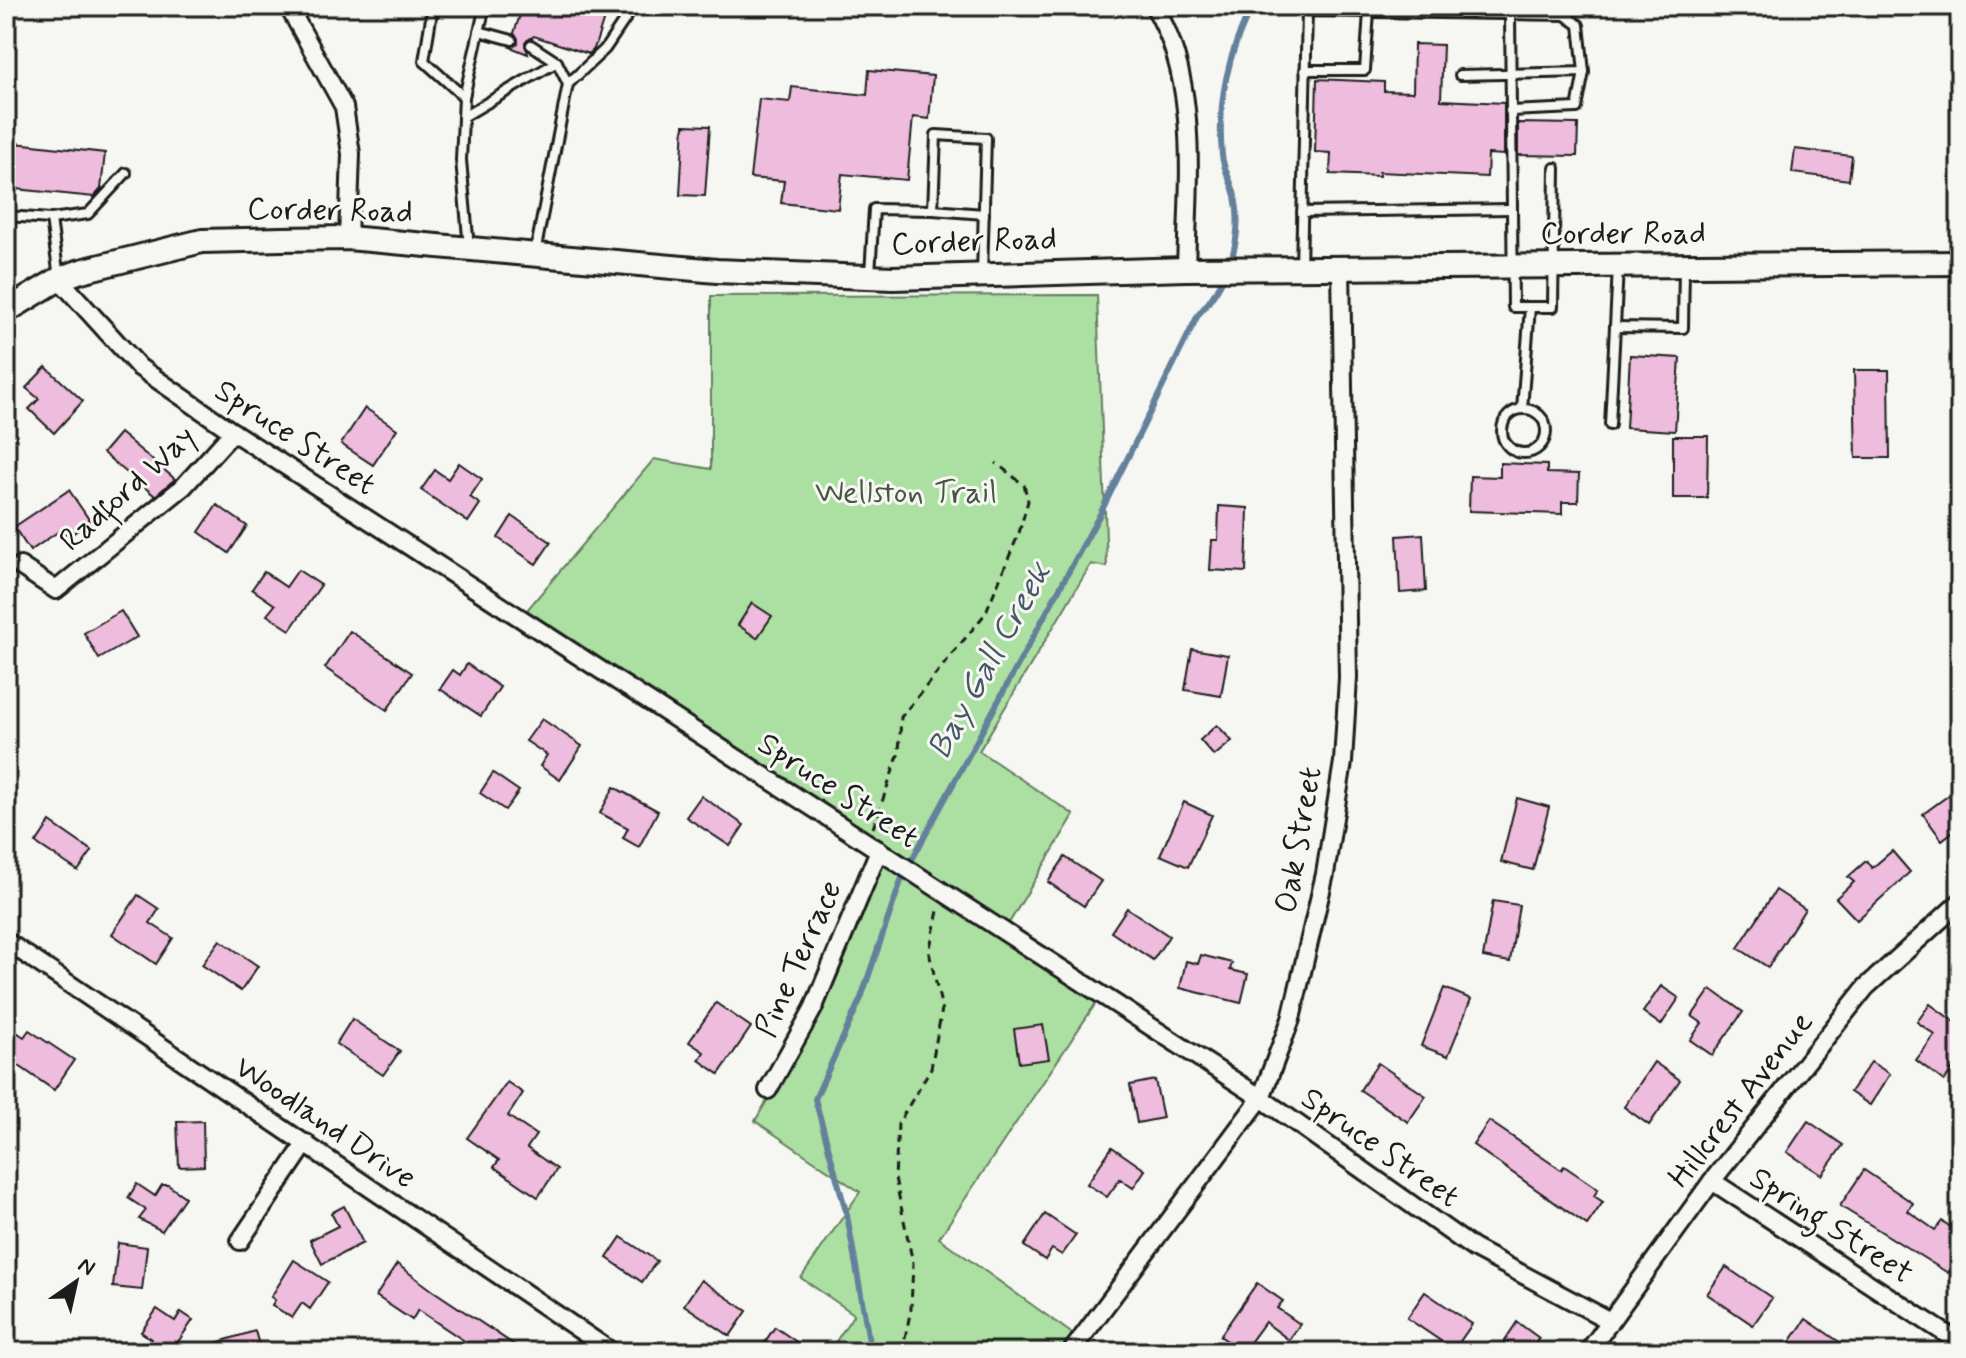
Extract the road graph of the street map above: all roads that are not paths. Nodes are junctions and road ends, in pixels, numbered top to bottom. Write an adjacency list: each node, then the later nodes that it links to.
1 (288, 6): 28 (street)
2 (433, 6): 17 (lane)
3 (485, 6): 8 (lane)
4 (634, 6): 16 (lane)
5 (1154, 6): 38 (street)
6 (1369, 12): 7 (lane); 12 (lane); 12 (lane)
7 (1510, 14): 13 (lane); 14 (lane)
8 (479, 31): 9 (lane); 17 (lane)
9 (512, 40)
10 (531, 45): 11 (lane)
11 (557, 62): 16 (lane); 19 (lane)
12 (1305, 70): 24 (lane)
13 (1584, 72): 14 (lane); 18 (lane)
14 (1510, 73): 15 (lane); 18 (lane)
15 (1460, 75)
16 (568, 84): 30 (lane)
17 (464, 97): 19 (lane)
18 (1510, 111): 22 (lane)
19 (463, 117): 29 (lane)
20 (1555, 168): 33 (lane)
21 (126, 173): 27 (lane)
22 (1511, 209): 24 (lane); 35 (lane)
23 (933, 210): 25 (lane); 25 (lane); 40 (lane)
24 (1302, 212): 36 (lane)
25 (984, 214): 39 (lane)
26 (6, 216): 27 (lane)
27 (51, 219): 41 (lane)
28 (348, 238): 29 (street, Corder Road); 41 (street, Corder Road)
29 (469, 248): 30 (street, Corder Road)
30 (535, 254): 40 (street, Corder Road)
31 (1960, 263): 32 (street, Corder Road)
32 (1684, 265): 34 (street, Corder Road); 44 (lane)
33 (1552, 266): 34 (street, Corder Road); 35 (street, Corder Road); 42 (lane)
34 (1618, 266): 44 (lane)
35 (1511, 267): 37 (street, Corder Road); 42 (lane)
36 (1301, 268): 37 (street, Corder Road); 38 (street, Corder Road)
37 (1341, 268): 53 (street, Oak Street)
38 (1186, 269): 39 (street, Corder Road)
39 (982, 275): 40 (street, Corder Road)
40 (870, 277)
41 (59, 279): 43 (street, Corder Road); 47 (street, Spruce Street)
42 (1530, 307): 45 (lane)
43 (6, 311)
44 (1615, 327): 46 (lane)
45 (1522, 409): 45 (lane)
46 (1610, 425)
47 (233, 432): 48 (street, Radford Way); 49 (street, Spruce Street)
48 (20, 566)
49 (878, 849): 52 (street, Pine Terrace); 53 (street, Spruce Street)
50 (1960, 902): 55 (street, Hillcrest Avenue)
51 (6, 941): 54 (street, Woodland Drive)
52 (768, 1090)
53 (1261, 1098): 57 (street, Spruce Street); 60 (street, Oak Street)
54 (306, 1143): 56 (street); 59 (street, Woodland Drive)
55 (1712, 1181): 57 (street, Hillcrest Avenue); 58 (street, Spring Street)
56 (240, 1241)
57 (1610, 1321): 61 (street, Hillcrest Avenue)
58 (1960, 1343)
59 (612, 1352)
60 (1071, 1352)
61 (1588, 1352)

